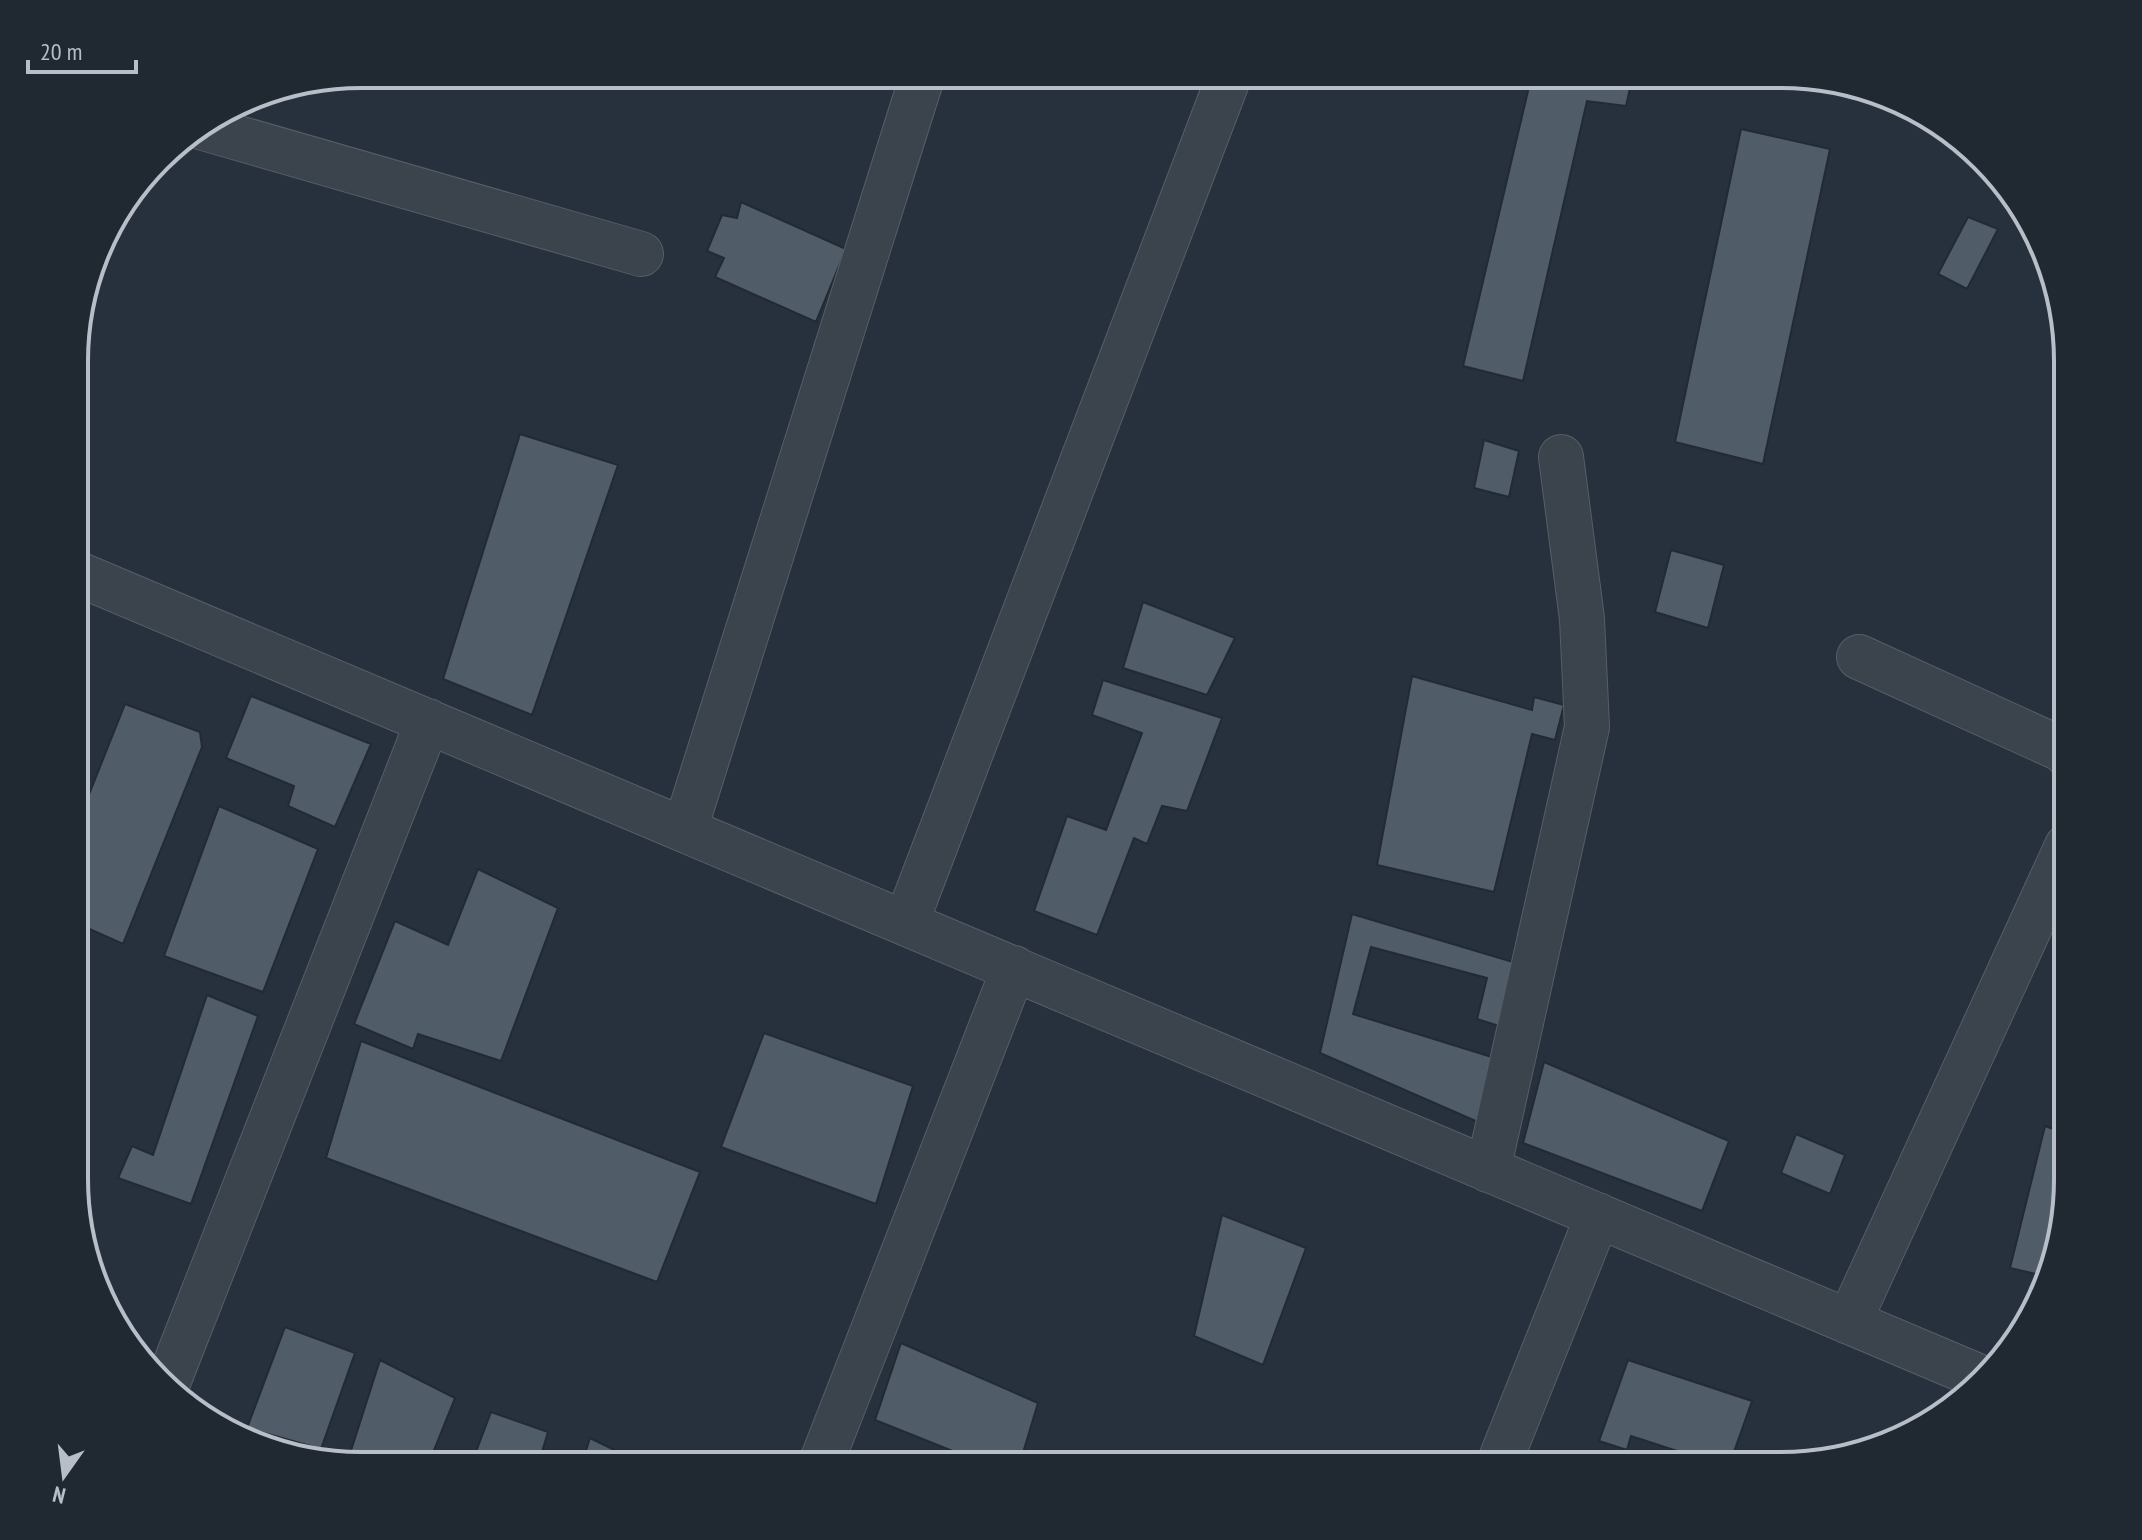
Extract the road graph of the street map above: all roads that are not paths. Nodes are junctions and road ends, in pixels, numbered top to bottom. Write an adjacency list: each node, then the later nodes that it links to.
1 (918, 89): 10 (street)
2 (1224, 89): 12 (street)
3 (215, 131): 4 (street)
4 (641, 254)
5 (1561, 457): 14 (street)
6 (88, 578): 8 (street)
7 (1859, 657): 9 (street)
8 (428, 721): 10 (street); 18 (street)
9 (2053, 745)
10 (685, 829): 12 (street)
11 (2053, 877): 16 (street)
12 (906, 923): 13 (street)
13 (1014, 968): 14 (street); 19 (street)
14 (1488, 1170): 15 (street)
15 (1598, 1215): 16 (street); 20 (street)
16 (1849, 1322): 17 (street)
17 (1972, 1374)
18 (171, 1375)
19 (826, 1451)
20 (1504, 1452)

